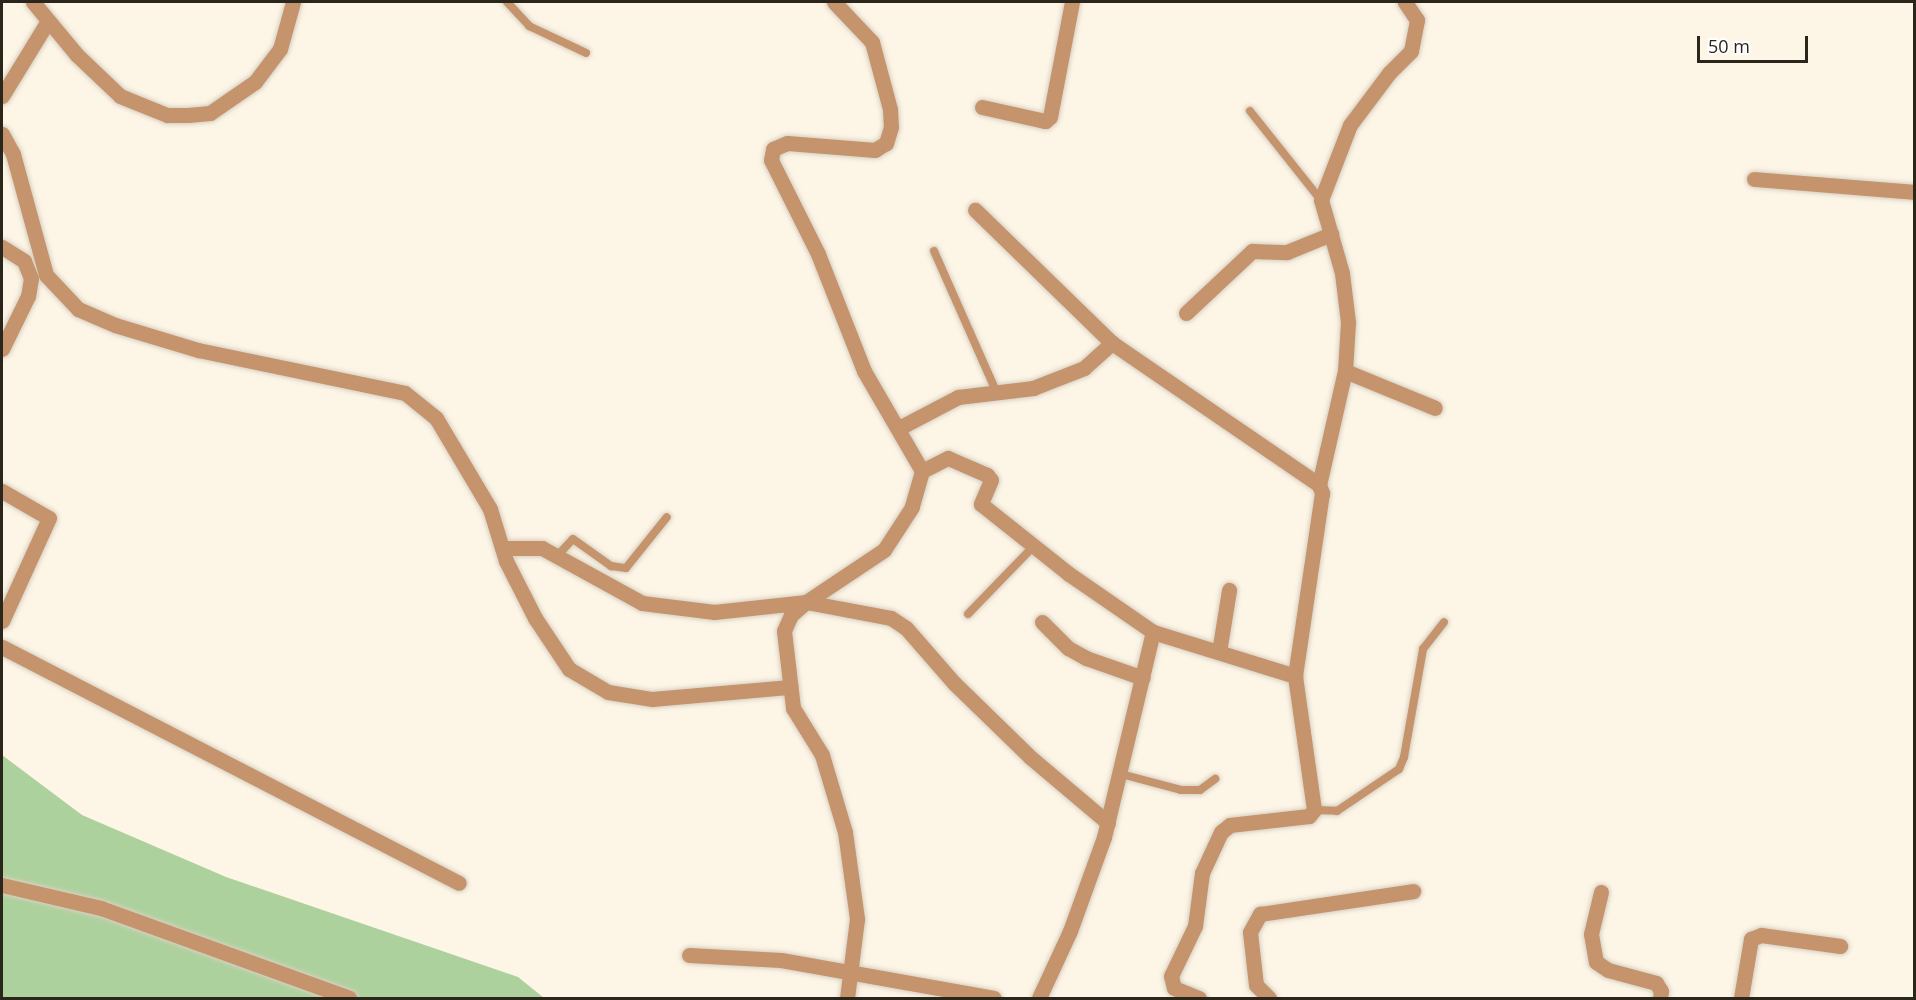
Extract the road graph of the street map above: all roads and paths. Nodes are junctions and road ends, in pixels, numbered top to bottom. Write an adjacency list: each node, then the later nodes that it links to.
1 (33, 2): 7 (street)
2 (293, 2): 7 (street)
3 (507, 2): 8 (lane)
4 (834, 2): 26 (street)
5 (1072, 2): 10 (street)
6 (1405, 2): 15 (street)
7 (48, 21): 9 (street)
8 (586, 53)
9 (2, 96)
10 (982, 106)
11 (1250, 111): 15 (lane)
12 (2, 134): 32 (street)
13 (1754, 179): 14 (street)
14 (1914, 192)
15 (1321, 200): 17 (street)
16 (975, 210): 21 (street)
17 (1331, 234): 20 (street); 23 (street)
18 (2, 247): 22 (street)
19 (934, 251): 24 (lane)
20 (1186, 313)
21 (1112, 343): 24 (street); 28 (street)
22 (2, 349)
23 (1345, 371): 25 (street); 28 (street)
24 (996, 392): 26 (street)
25 (1435, 408)
26 (899, 428): 27 (street)
27 (922, 471): 31 (street); 35 (street)
28 (1319, 485): 43 (street)
29 (2, 491): 37 (street)
30 (667, 517): 33 (lane)
31 (1035, 545): 36 (lane); 40 (street)
32 (502, 548): 33 (street); 45 (street)
33 (557, 556): 35 (street)
34 (1230, 590): 42 (street)
35 (806, 602): 45 (street); 49 (street)
36 (968, 614)
37 (2, 621)
38 (1042, 622): 44 (street)
39 (1444, 622): 48 (lane)
40 (1153, 632): 42 (street); 44 (street)
41 (2, 647): 50 (street)
42 (1219, 652): 43 (street)
43 (1295, 676): 48 (street)
44 (1143, 678): 46 (street)
45 (790, 687): 56 (street)
46 (1121, 774): 47 (lane); 49 (street)
47 (1215, 779)
48 (1314, 810): 61 (street)
49 (1108, 823): 60 (street)
50 (459, 883)
51 (2, 885): 57 (street)
52 (1413, 891): 62 (street)
53 (1601, 892): 63 (street)
54 (1840, 946): 64 (street)
55 (689, 955): 56 (street)
56 (851, 970): 58 (street); 59 (street)
57 (349, 999)
58 (847, 999)
59 (994, 999)
60 (1039, 999)
61 (1199, 999)
62 (1269, 999)
63 (1660, 999)
64 (1741, 999)

